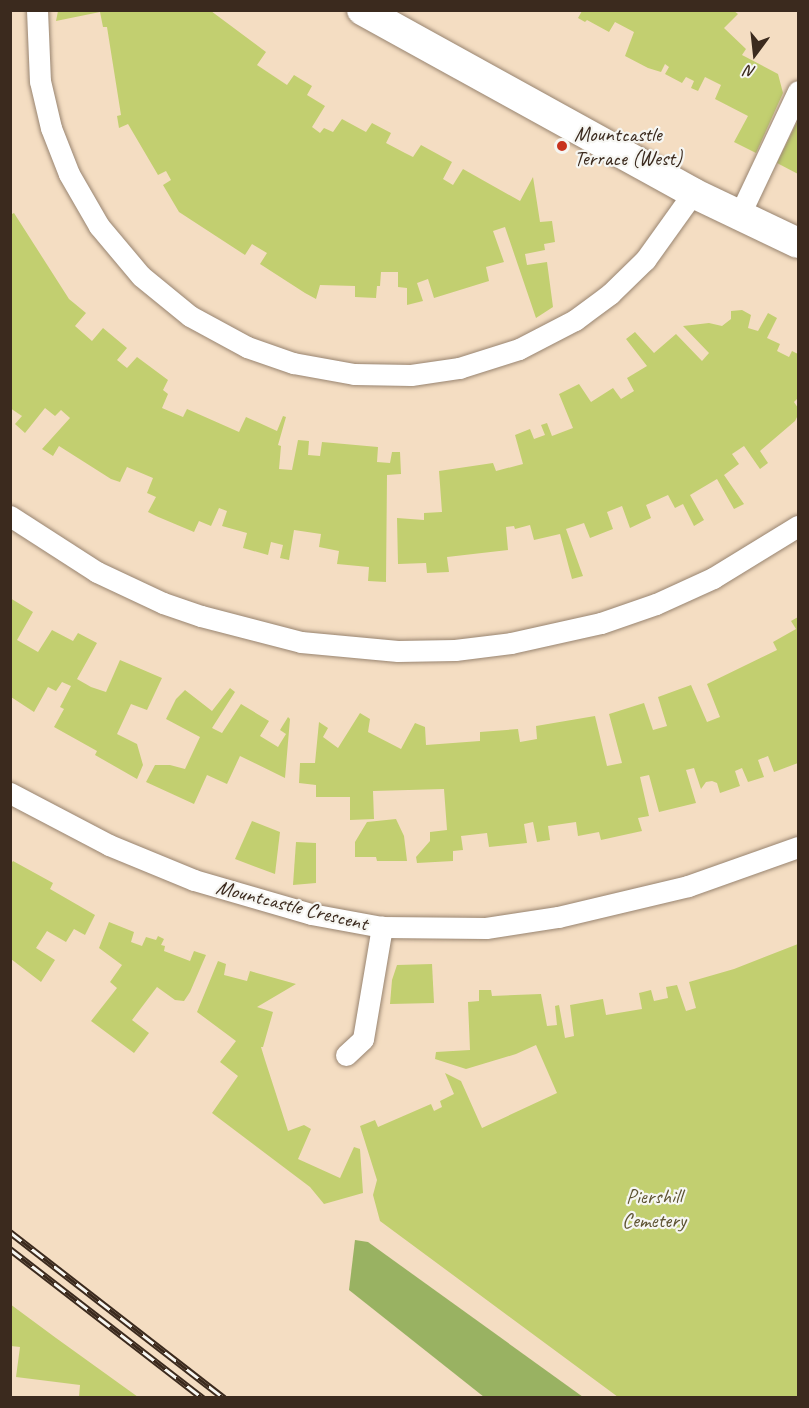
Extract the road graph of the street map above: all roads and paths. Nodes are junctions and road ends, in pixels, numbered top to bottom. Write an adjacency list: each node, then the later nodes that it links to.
1 (37, 10): 4 (street)
2 (362, 10): 4 (street)
3 (798, 91): 5 (street)
4 (693, 194): 5 (street)
5 (739, 216): 6 (street)
6 (798, 243)
7 (10, 516): 8 (street)
8 (798, 526)
9 (10, 793): 11 (street, Mountcastle Crescent)
10 (798, 847): 11 (street, Mountcastle Crescent)
11 (382, 927): 12 (street)
12 (346, 1055)

